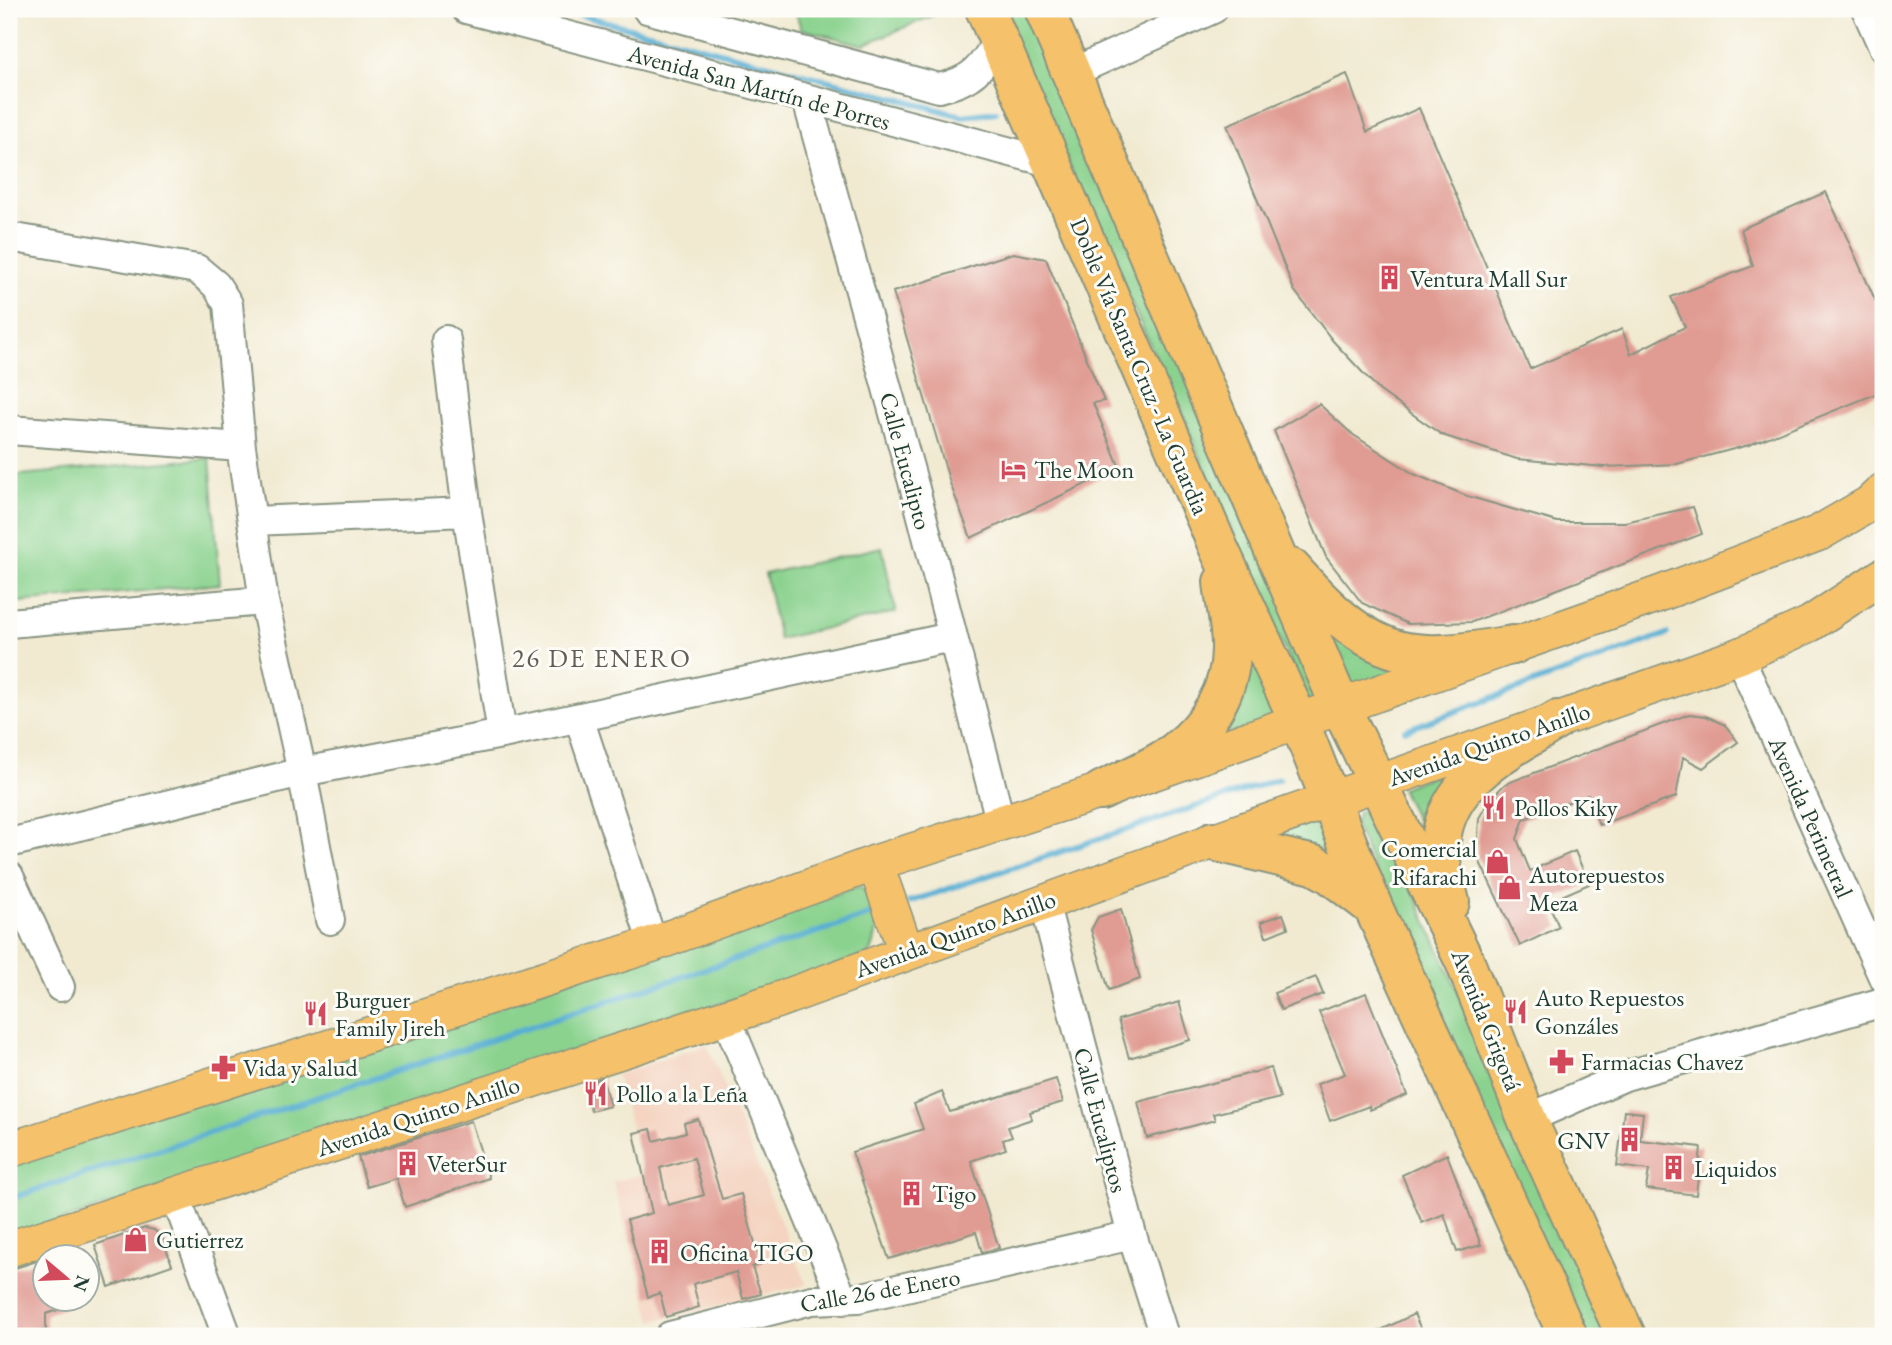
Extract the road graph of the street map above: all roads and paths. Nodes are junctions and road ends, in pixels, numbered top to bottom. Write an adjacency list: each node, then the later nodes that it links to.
1 (466, 9): 6 (street, Avenida San Martín de Porres)
2 (647, 9): 7 (street, Avenida San Martín de Porres)
3 (1044, 9): 9 (highway)
4 (1213, 9): 9 (street)
5 (1866, 9): 8 (street)
6 (544, 19): 10 (street, Avenida San Martín de Porres)
7 (992, 24): 11 (highway, Doble Vía Santa Cruz - La Guardia)
8 (1883, 47)
9 (1070, 74): 19 (highway)
10 (807, 100): 11 (street, Avenida San Martín de Porres); 24 (street, Calle Eucalipto)
11 (1053, 163): 20 (highway, Doble Vía Santa Cruz - La Guardia)
12 (9, 237): 15 (street)
13 (446, 340): 17 (street)
14 (9, 430): 15 (street)
15 (242, 447): 18 (street)
16 (1883, 491): 25 (main road)
17 (467, 512): 18 (street); 31 (street)
18 (253, 521): 22 (street)
19 (1272, 546): 25 (highway); 27 (highway)
20 (1219, 549): 30 (highway, Doble Vía Santa Cruz - La Guardia); 34 (highway)
21 (1883, 576): 26 (main road, Avenida Quinto Anillo)
22 (264, 601): 23 (street); 32 (street)
23 (9, 623)
24 (951, 637): 28 (street); 36 (street, Calle Eucalipto)
25 (1513, 645): 27 (main road)
26 (1739, 656): 29 (main road, Avenida Quinto Anillo); 47 (street, Avenida Perimetral)
27 (1340, 706): 30 (main road); 33 (highway, Avenida Grigotá)
28 (579, 718): 31 (street); 44 (street)
29 (1557, 720): 33 (main road, Avenida Quinto Anillo); 46 (highway)
30 (1299, 721): 34 (main road); 35 (highway)
31 (502, 734): 32 (street)
32 (302, 772): 38 (street); 43 (street)
33 (1377, 783): 35 (main road, Avenida Quinto Anillo); 46 (highway, Avenida Grigotá)
34 (1101, 791): 36 (main road)
35 (1330, 800): 37 (main road, Avenida Quinto Anillo); 42 (highway)
36 (1001, 824): 39 (main road)
37 (1213, 841): 41 (main road, Avenida Quinto Anillo); 42 (highway)
38 (9, 843)
39 (874, 863): 44 (main road); 45 (main road)
40 (9, 876): 48 (street)
41 (1044, 902): 45 (main road, Avenida Quinto Anillo); 54 (street, Calle Eucaliptos)
42 (1373, 906): 60 (highway)
43 (330, 920)
44 (653, 944): 52 (main road)
45 (906, 951): 50 (main road, Avenida Quinto Anillo)
46 (1465, 962): 51 (highway, Avenida Grigotá)
47 (1883, 977)
48 (60, 987)
49 (1883, 1002): 51 (street)
50 (726, 1017): 53 (main road, Avenida Quinto Anillo); 56 (street)
51 (1527, 1119): 61 (highway, Avenida Grigotá)
52 (9, 1150)
53 (175, 1195): 55 (main road, Avenida Quinto Anillo); 57 (street)
54 (1132, 1235): 56 (street, Calle 26 de Enero); 59 (street, Calle Eucaliptos)
55 (9, 1249)
56 (843, 1300): 58 (street, Calle 26 de Enero)
57 (227, 1336)
58 (670, 1336)
59 (1164, 1336)
60 (1568, 1336)
61 (1626, 1336)

